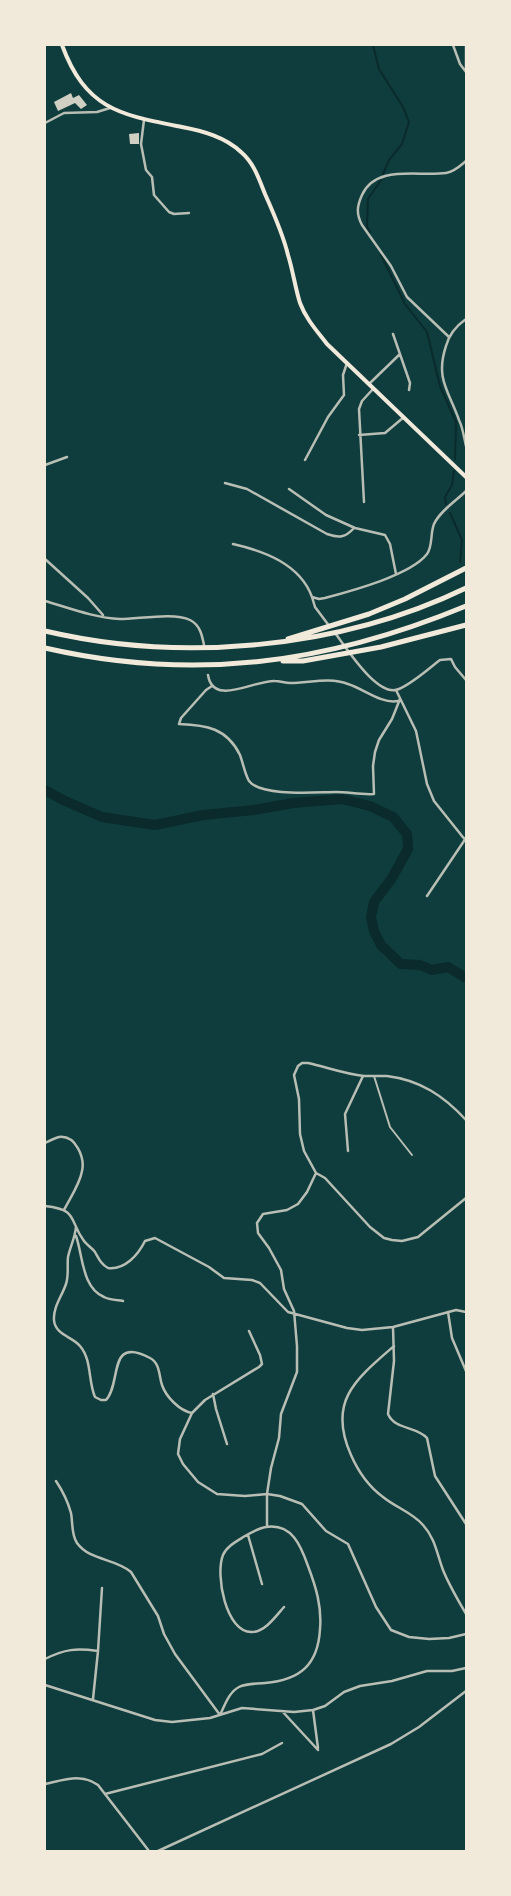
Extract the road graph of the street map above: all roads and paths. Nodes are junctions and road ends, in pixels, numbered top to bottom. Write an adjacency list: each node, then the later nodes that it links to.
1 (62, 45): 5 (main road)
2 (452, 45): 4 (street)
3 (466, 45): 4 (street)
4 (466, 72)
5 (111, 107): 6 (main road); 7 (street)
6 (144, 120): 9 (street); 14 (main road)
7 (45, 123)
8 (466, 162): 12 (street)
9 (189, 213)
10 (466, 319): 12 (street)
11 (393, 334): 13 (street)
12 (449, 337): 20 (street)
13 (400, 354): 15 (street); 17 (street)
14 (347, 363): 15 (main road); 22 (street)
15 (369, 384): 16 (main road)
16 (373, 388): 18 (main road); 19 (street)
17 (409, 390)
18 (404, 417): 19 (street); 24 (main road)
19 (359, 436): 28 (street)
20 (466, 446)
21 (67, 457): 23 (street)
22 (304, 460)
23 (45, 465)
24 (466, 477)
25 (225, 483): 29 (street)
26 (290, 489): 29 (street)
27 (466, 491): 33 (street)
28 (364, 502)
29 (355, 528): 33 (street)
30 (233, 544): 35 (street)
31 (45, 559): 38 (street)
32 (466, 568): 41 (highway)
33 (396, 574): 35 (street)
34 (466, 588): 41 (highway)
35 (312, 597): 48 (street)
36 (45, 601): 38 (street)
37 (466, 606): 44 (highway)
38 (104, 616): 42 (street)
39 (466, 625): 44 (highway)
40 (45, 631): 41 (highway)
41 (281, 641)
42 (204, 646)
43 (45, 648): 44 (highway)
44 (275, 661)
45 (208, 675): 47 (street)
46 (466, 680): 48 (street)
47 (212, 686): 49 (street); 49 (street)
48 (396, 690): 49 (street)
49 (400, 700): 50 (street)
50 (465, 840): 51 (street)
51 (427, 896)
52 (363, 1076): 53 (street); 56 (street); 58 (street)
53 (374, 1076): 54 (street); 57 (street)
54 (466, 1120)
55 (45, 1143): 61 (street)
56 (348, 1151)
57 (412, 1155)
58 (316, 1173): 59 (street); 67 (street)
59 (466, 1198)
60 (46, 1207): 61 (street)
61 (64, 1210): 62 (street)
62 (76, 1226): 63 (street); 67 (street)
63 (75, 1234): 64 (street); 73 (street)
64 (123, 1301)
65 (448, 1312): 66 (street); 68 (street); 71 (street)
66 (466, 1312)
67 (294, 1314): 68 (street); 76 (street)
68 (393, 1327): 70 (street)
69 (248, 1331): 72 (street)
70 (394, 1346): 77 (street); 83 (street)
71 (466, 1371)
72 (213, 1394): 73 (street); 74 (street)
73 (192, 1413): 76 (street)
74 (227, 1444)
75 (56, 1481): 93 (street)
76 (267, 1494): 78 (street); 84 (street)
77 (466, 1524)
78 (267, 1526): 79 (street); 93 (street)
79 (248, 1534): 80 (street); 82 (street)
80 (262, 1584)
81 (102, 1588): 85 (street)
82 (284, 1607)
83 (466, 1614)
84 (466, 1634)
85 (98, 1651): 86 (street); 90 (street)
86 (45, 1659)
87 (466, 1668): 91 (street)
88 (45, 1685): 90 (street)
89 (466, 1692): 98 (street)
90 (93, 1700): 93 (street)
91 (312, 1710): 92 (street); 92 (street)
92 (282, 1711): 93 (street)
93 (220, 1715)
94 (282, 1743): 96 (street)
95 (45, 1784): 96 (street)
96 (106, 1794): 97 (street)
97 (149, 1851)
98 (158, 1851)

